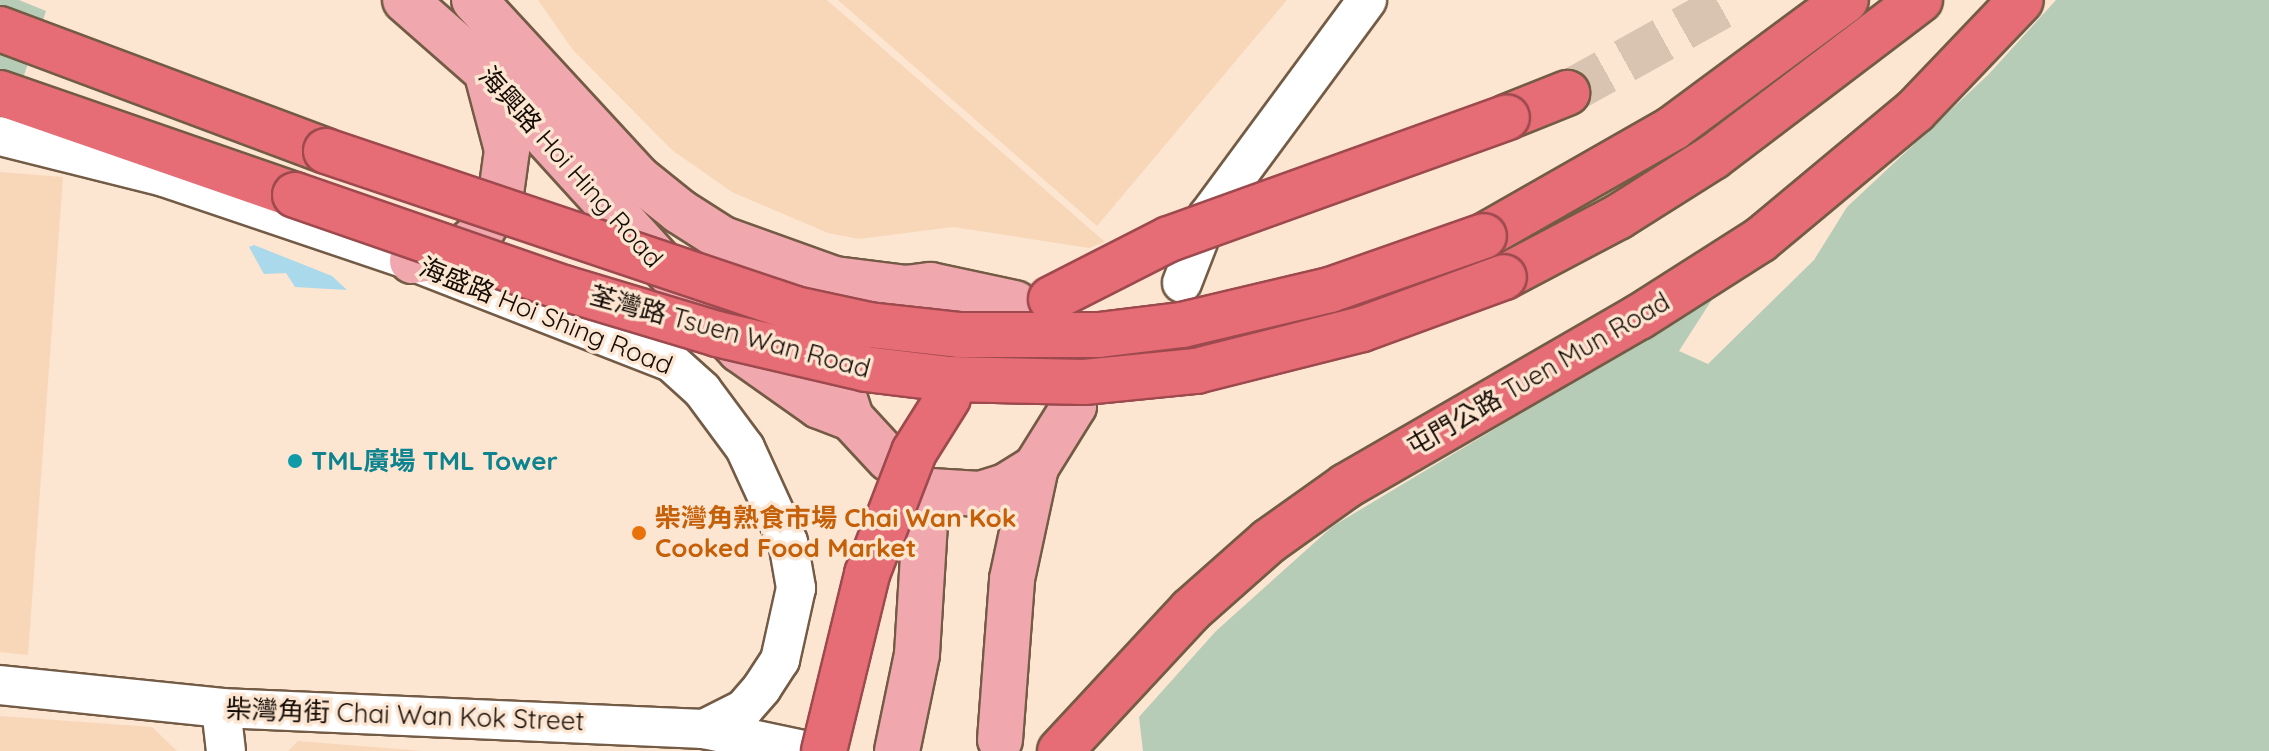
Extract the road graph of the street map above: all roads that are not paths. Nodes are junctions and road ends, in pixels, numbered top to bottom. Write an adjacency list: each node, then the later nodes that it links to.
1 (405, 0): 8 (main road, 海興路 Hoi Hing Road)
2 (474, 0): 14 (main road, 海興路 Hoi Hing Road)
3 (1367, 0): 13 (street)
4 (1846, 0): 7 (highway, 荃灣路 Tsuen Wan Road, bridge)
5 (1920, 0): 9 (highway, 荃灣路 Tsuen Wan Road, bridge)
6 (2021, 0): 28 (highway, 屯門公路 Tuen Mun Road)
7 (0, 29)
8 (487, 72): 12 (main road); 17 (main road, 海興路 Hoi Hing Road)
9 (0, 93)
10 (1567, 93): 15 (highway, bridge)
11 (0, 136): 12 (street, 海盛路 Hoi Shing Road)
12 (412, 261): 22 (street, 海盛路 Hoi Shing Road)
13 (1182, 283)
14 (906, 288): 15 (main road, 海興路 Hoi Hing Road); 17 (main road)
15 (1038, 314): 19 (main road)
16 (948, 398): 26 (highway, bridge)
17 (851, 418): 18 (main road)
18 (889, 459)
19 (1036, 467): 23 (main road); 27 (main road)
20 (0, 685): 21 (street, 柴灣角街 Chai Wan Kok Street)
21 (221, 708): 22 (street, 柴灣角街 Chai Wan Kok Street); 24 (street)
22 (704, 729): 25 (street, 柴灣角街 Chai Wan Kok Street)
23 (1000, 740)
24 (226, 751)
25 (808, 751)
26 (824, 751)
27 (897, 751)
28 (1060, 751)

